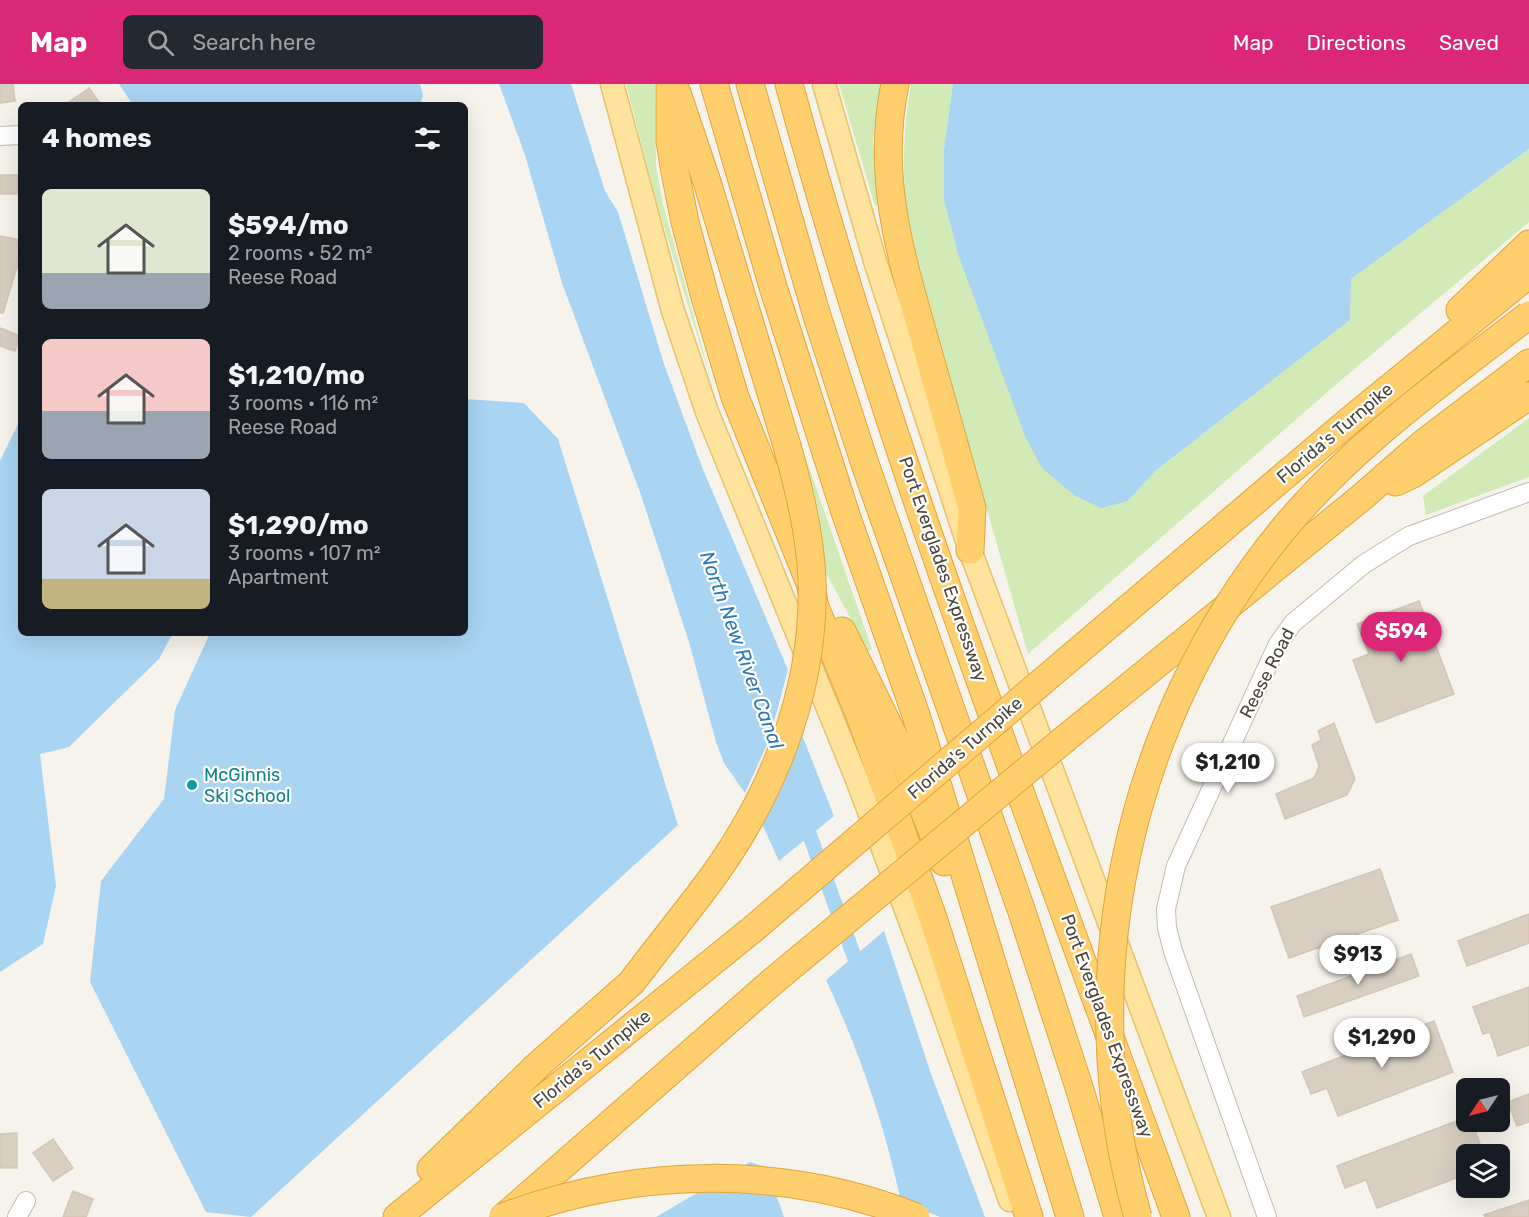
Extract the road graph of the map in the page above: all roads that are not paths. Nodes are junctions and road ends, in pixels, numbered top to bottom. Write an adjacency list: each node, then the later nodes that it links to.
1 (612, 84): 27 (main road)
2 (672, 84): 19 (highway); 23 (highway, bridge)
3 (714, 84): 20 (highway)
4 (750, 84): 30 (highway)
5 (789, 84): 32 (highway, Port Everglades Expressway)
6 (824, 84): 18 (main road)
7 (895, 84): 18 (highway)
8 (18, 135): 9 (street)
9 (0, 136)
10 (1529, 244): 15 (highway)
11 (1529, 274): 15 (highway, Florida's Turnpike)
12 (1529, 315): 31 (highway, bridge)
13 (1529, 363): 17 (highway)
14 (1529, 396): 17 (highway)
15 (1349, 421): 24 (highway, Florida's Turnpike, bridge)
16 (1529, 492): 34 (street, Reese Road)
17 (1362, 497): 25 (highway, bridge)
18 (970, 550): 33 (main road)
19 (810, 584): 20 (highway); 28 (highway)
20 (1009, 1018): 29 (highway)
21 (26, 1201): 22 (street)
22 (17, 1217)
23 (382, 1217)
24 (397, 1217)
25 (503, 1217): 26 (highway, bridge)
26 (916, 1217)
27 (1016, 1217)
28 (1029, 1217)
29 (1070, 1217)
30 (1118, 1217)
31 (1137, 1217)
32 (1176, 1217)
33 (1220, 1217)
34 (1268, 1217)

